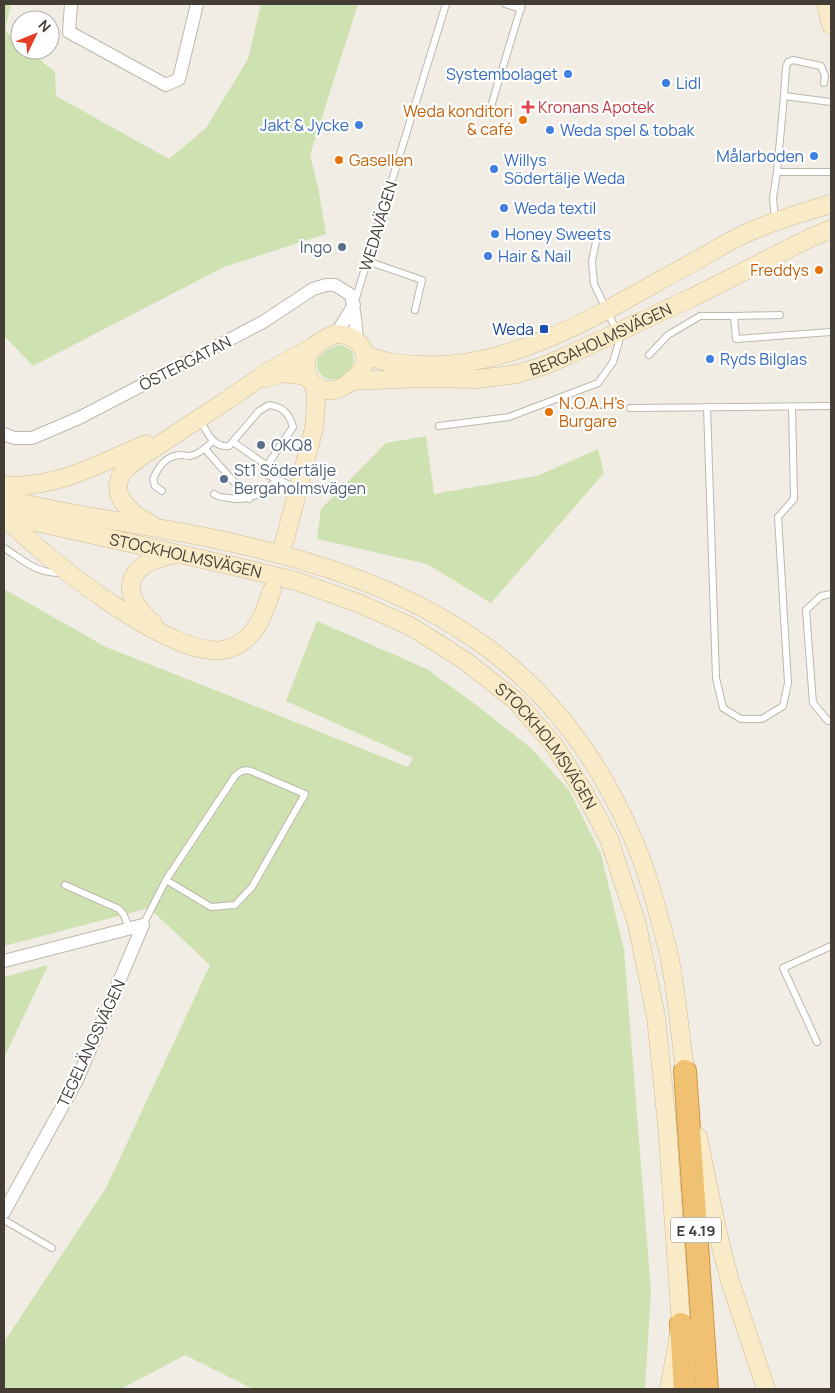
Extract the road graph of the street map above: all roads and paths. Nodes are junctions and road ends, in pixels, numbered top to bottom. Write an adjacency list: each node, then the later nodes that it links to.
1 (71, 4): 2 (street)
2 (197, 4)
3 (446, 4): 18 (lane, WEDAVÄGEN)
4 (505, 4): 6 (lane)
5 (826, 4): 7 (main road)
6 (521, 6): 11 (lane)
7 (831, 25)
8 (824, 83): 9 (lane)
9 (784, 96): 10 (lane); 12 (lane)
10 (831, 102)
11 (489, 113)
12 (777, 172): 13 (lane); 15 (lane)
13 (831, 172)
14 (831, 204): 15 (main road, BERGAHOLMSVÄGEN)
15 (776, 221): 20 (main road, BERGAHOLMSVÄGEN)
16 (831, 229): 24 (main road, BERGAHOLMSVÄGEN)
17 (598, 232): 20 (lane)
18 (367, 261): 19 (lane, WEDAVÄGEN); 21 (lane)
19 (354, 305): 26 (street); 28 (street); 41 (street, ÖSTERGATAN)
20 (606, 309): 24 (lane); 28 (main road, BERGAHOLMSVÄGEN)
21 (415, 310)
22 (780, 315): 23 (lane)
23 (734, 316): 25 (lane); 29 (lane)
24 (617, 331): 32 (main road, BERGAHOLMSVÄGEN); 39 (lane)
25 (831, 332)
26 (334, 334): 27 (main road); 28 (main road)
27 (313, 347): 30 (main road); 31 (main road)
28 (361, 347): 32 (main road)
29 (649, 355)
30 (258, 380): 31 (main road); 38 (main road)
31 (311, 381): 33 (main road); 40 (main road)
32 (352, 381): 33 (main road)
33 (335, 391): 40 (main road)
34 (707, 406): 36 (lane); 36 (lane); 37 (lane)
35 (831, 406): 36 (lane)
36 (792, 407)
37 (630, 408)
38 (194, 423): 42 (lane); 47 (main road); 54 (main road)
39 (439, 426)
40 (314, 428): 48 (main road)
41 (4, 434)
42 (213, 441): 43 (lane); 44 (lane)
43 (233, 442): 45 (lane); 45 (lane)
44 (205, 449): 49 (lane); 52 (lane)
45 (266, 465): 46 (lane)
46 (277, 480): 48 (lane); 52 (lane)
47 (4, 486)
48 (298, 488): 55 (main road)
49 (162, 491)
50 (214, 494): 52 (lane)
51 (4, 498): 54 (main road, STOCKHOLMSVÄGEN / E 4.19)
52 (249, 499)
53 (4, 515): 57 (main road, STOCKHOLMSVÄGEN / E 4.19); 58 (main road)
54 (161, 528): 70 (main road, STOCKHOLMSVÄGEN / E 4.19)
55 (284, 543)
56 (4, 548): 58 (lane)
57 (177, 554): 61 (main road); 74 (main road, STOCKHOLMSVÄGEN / E 4.19)
58 (70, 572): 61 (main road)
59 (272, 590): 61 (main road)
60 (831, 594): 62 (lane)
61 (169, 636)
62 (831, 721)
63 (166, 880): 63 (lane); 65 (lane)
64 (65, 885): 66 (lane)
65 (143, 925): 66 (street); 71 (street, TEGELÄNGSVÄGEN)
66 (130, 928): 68 (street)
67 (831, 946): 69 (lane)
68 (4, 961)
69 (817, 1042)
70 (685, 1071): 77 (highway, E 4.19); 78 (main road, STOCKHOLMSVÄGEN)
71 (4, 1212)
72 (4, 1220): 73 (lane)
73 (52, 1248)
74 (681, 1324): 75 (main road, STOCKHOLMSVÄGEN); 76 (highway, E 4.19)
75 (669, 1389)
76 (685, 1389)
77 (707, 1389)
78 (766, 1389)

